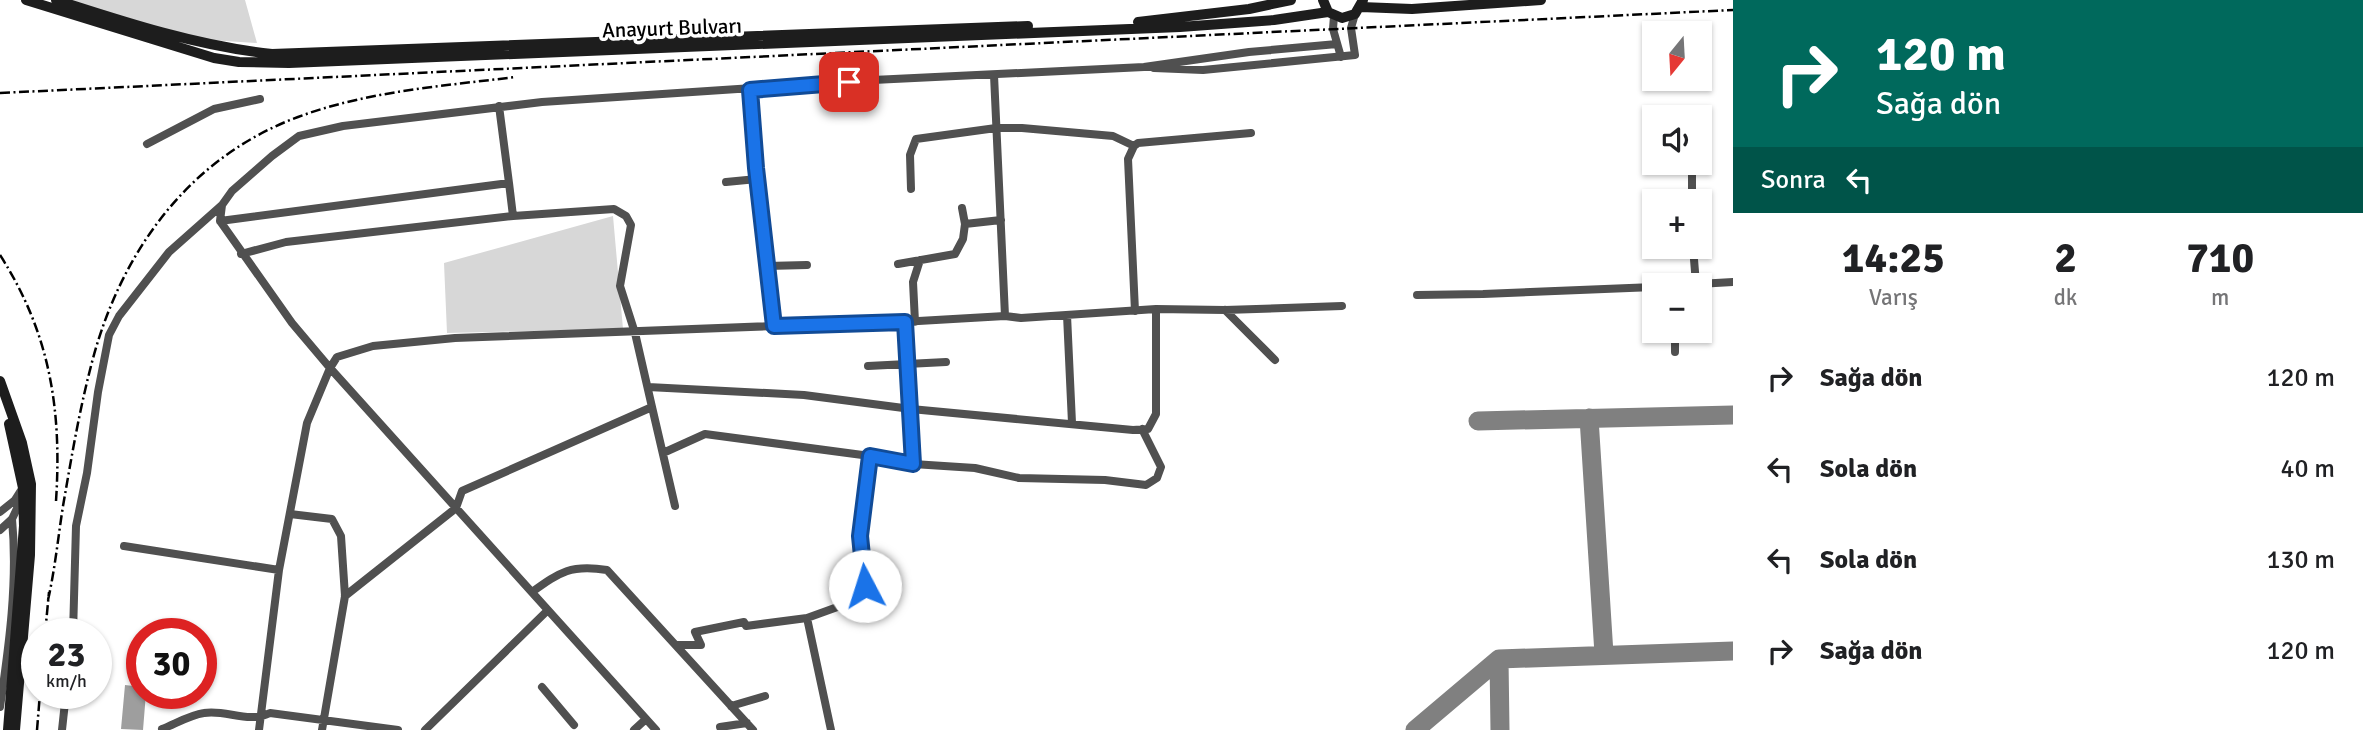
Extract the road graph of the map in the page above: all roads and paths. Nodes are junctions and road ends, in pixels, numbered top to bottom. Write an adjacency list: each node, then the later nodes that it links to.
1 (26, 0): 7 (main road, Anayurt Bulvarı)
2 (56, 0): 3 (main road, Anayurt Bulvarı)
3 (1291, 0)
4 (1323, 0): 7 (main road)
5 (1541, 0): 6 (main road)
6 (1360, 7): 7 (main road, Anayurt Bulvarı); 9 (street)
7 (1331, 14): 8 (street)
8 (1337, 44): 9 (street); 10 (street)
9 (1341, 57): 10 (street)
10 (1144, 67): 11 (street)
11 (994, 75): 12 (street); 15 (street)
12 (750, 90): 14 (street); 20 (street)
13 (260, 99): 17 (street)
14 (499, 106): 22 (street); 25 (street)
15 (996, 128): 18 (street); 23 (street); 29 (street)
16 (1251, 133): 18 (street)
17 (146, 144)
18 (1134, 146): 43 (street)
19 (1692, 175): 24 (street)
20 (757, 179): 21 (street); 35 (street)
21 (726, 182)
22 (509, 183): 27 (street); 28 (street)
23 (911, 189)
24 (1692, 189)
25 (222, 205): 28 (street); 79 (street)
26 (962, 208): 30 (street)
27 (513, 216): 31 (street); 49 (street)
28 (220, 220): 31 (street)
29 (1001, 220): 30 (street); 45 (street)
30 (965, 224): 32 (street)
31 (241, 254): 56 (street)
32 (920, 260): 33 (street); 47 (street)
33 (898, 264)
34 (807, 265): 35 (street)
35 (767, 266): 48 (street)
36 (1733, 282): 37 (street)
37 (1712, 283)
38 (1642, 287): 39 (street)
39 (1417, 295)
40 (1342, 306): 42 (street)
41 (1156, 309): 42 (street); 43 (street); 63 (street)
42 (1226, 310): 52 (street)
43 (1135, 311): 44 (street)
44 (1067, 315): 45 (street); 62 (street)
45 (1005, 316): 47 (street)
46 (905, 322): 47 (street); 48 (street); 54 (street)
47 (915, 322)
48 (774, 326): 49 (street)
49 (635, 333): 56 (street); 58 (street)
50 (1675, 343): 51 (street)
51 (1675, 352)
52 (1275, 360)
53 (946, 362): 54 (street)
54 (907, 363): 55 (street); 61 (street)
55 (867, 366)
56 (330, 368): 69 (street); 71 (street)
57 (0, 381): 67 (main road)
58 (648, 387): 60 (street); 61 (street)
59 (0, 398): 67 (main road)
60 (652, 407): 64 (street); 69 (street)
61 (911, 409): 62 (street); 66 (street)
62 (1072, 423): 63 (street)
63 (1142, 429): 66 (street)
64 (663, 453): 65 (street); 68 (street)
65 (870, 456): 66 (street); 80 (street)
66 (913, 464)
67 (26, 490): 70 (street); 72 (street); 94 (main road); 95 (main road)
68 (676, 506)
69 (456, 508): 76 (street); 77 (street)
70 (0, 512)
71 (290, 514): 75 (street); 77 (street)
72 (12, 519): 73 (street); 85 (street)
73 (0, 530)
74 (124, 546): 75 (street)
75 (279, 570): 87 (street)
76 (531, 592): 78 (street); 81 (street)
77 (345, 596): 88 (street)
78 (548, 610): 89 (street); 100 (street)
79 (73, 618)
80 (807, 618): 81 (street); 103 (street)
81 (677, 645): 84 (street)
82 (541, 687): 92 (street)
83 (765, 696): 84 (street)
84 (731, 706): 91 (street)
85 (0, 707)
86 (64, 709): 96 (street)
87 (262, 717): 88 (street); 93 (street); 97 (street)
88 (324, 718): 98 (street); 99 (street)
89 (646, 719): 101 (street); 102 (street)
90 (720, 727): 91 (street)
91 (750, 727)
92 (573, 728)
93 (162, 729)
94 (8, 730)
95 (15, 730)
96 (62, 730)
97 (259, 730)
98 (321, 730)
99 (398, 730)
100 (425, 730)
101 (634, 730)
102 (656, 730)
103 (831, 730)

